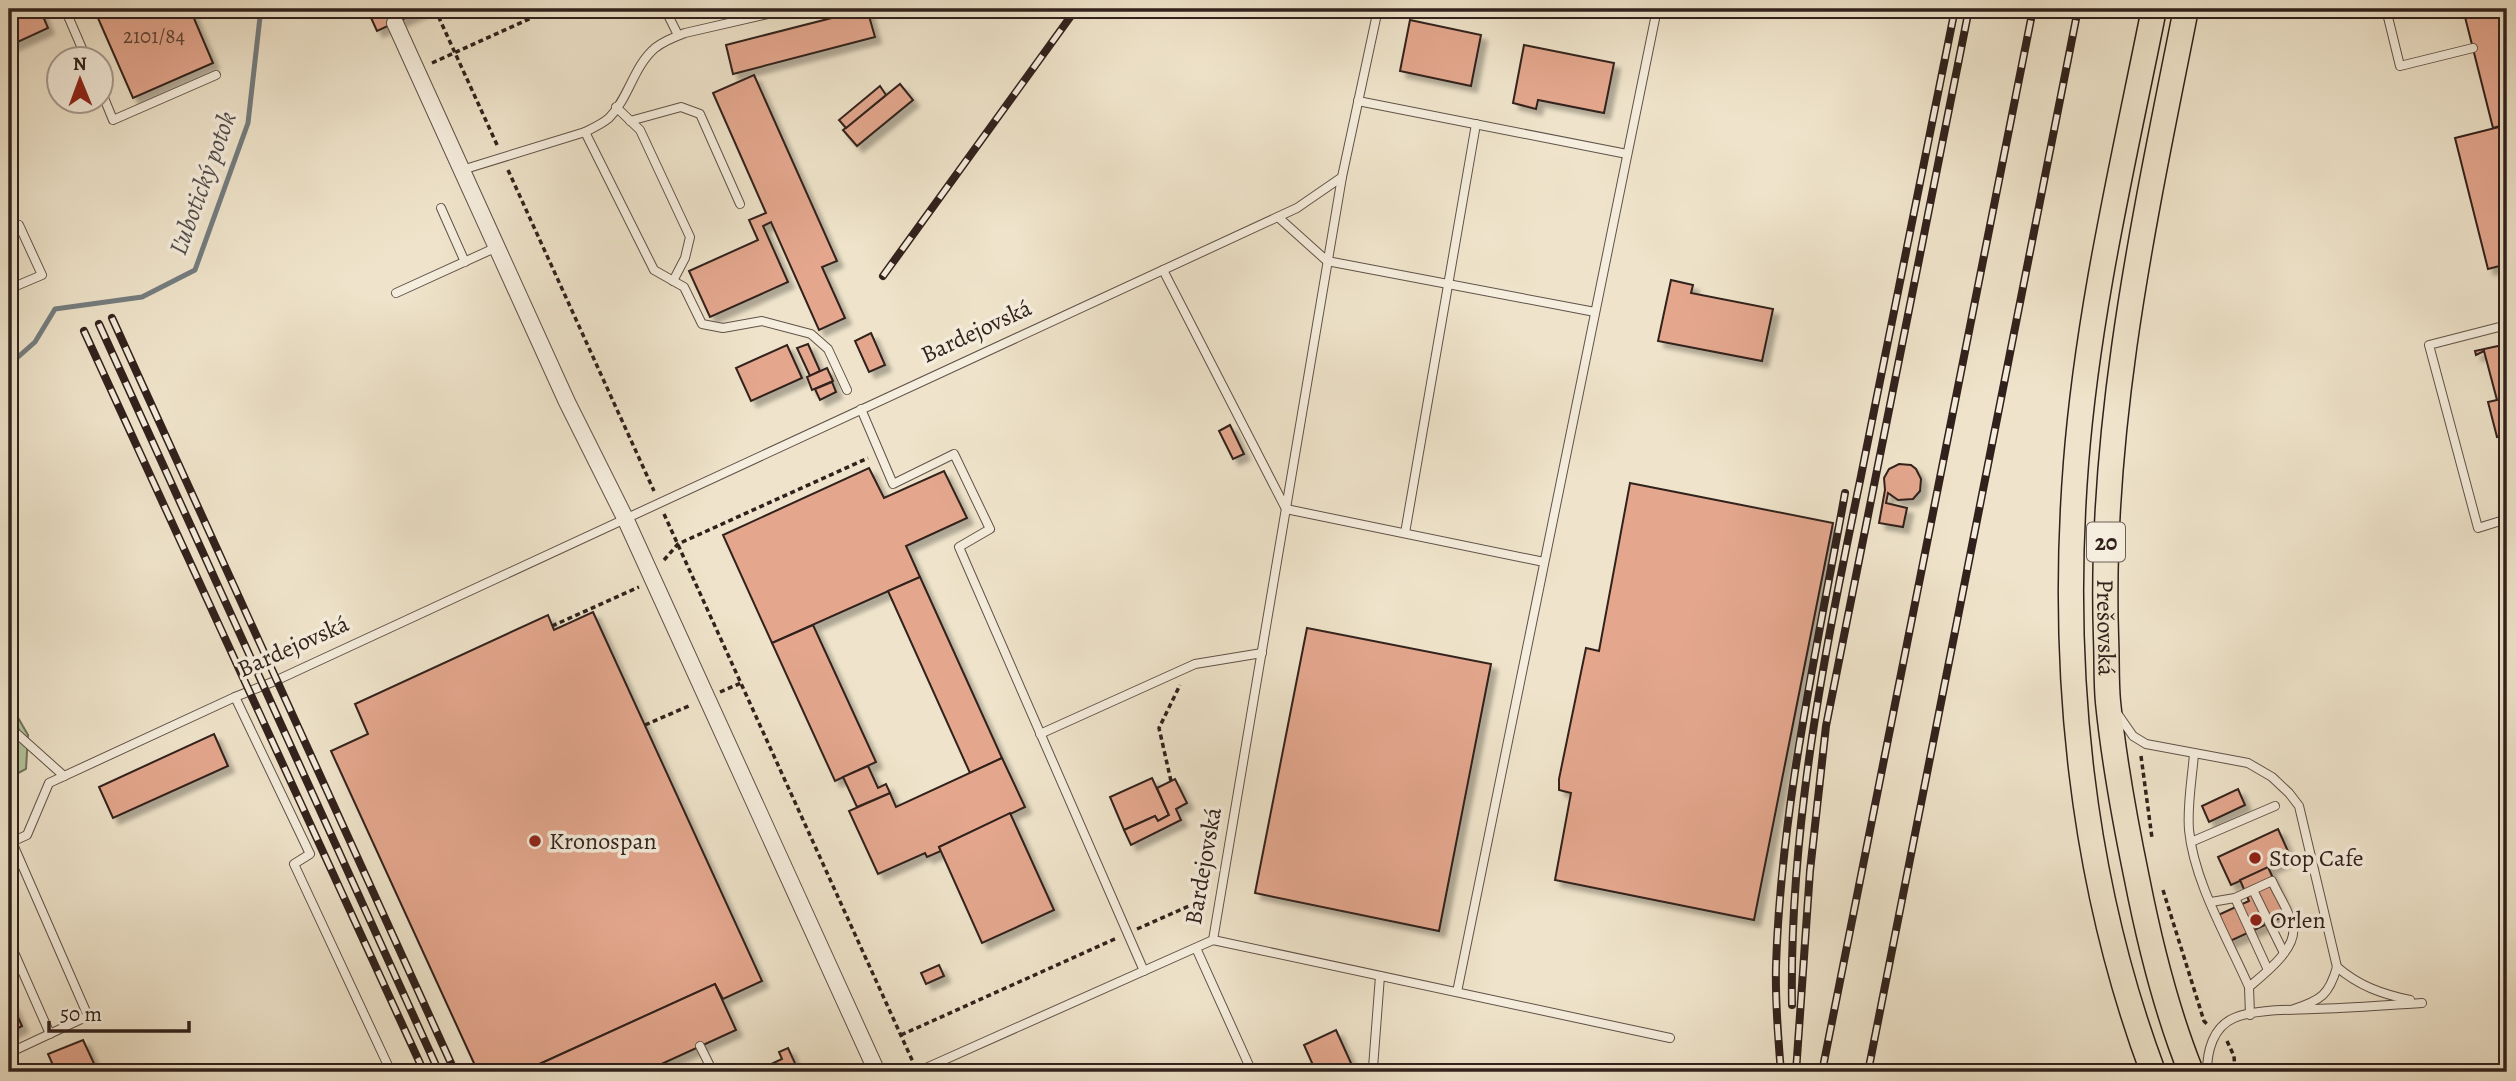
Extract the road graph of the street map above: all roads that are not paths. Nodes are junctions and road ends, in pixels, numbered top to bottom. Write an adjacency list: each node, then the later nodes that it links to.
1 (65, 9): 11 (lane)
2 (665, 9): 10 (lane)
3 (790, 9): 10 (lane)
4 (1378, 9): 14 (lane, Bardejovská)
5 (1657, 9): 20 (lane)
6 (2154, 9): 81 (main road, Prešovská / 20)
7 (2186, 9): 46 (main road, Prešovská / 20)
8 (2386, 9): 12 (lane)
9 (395, 23): 21 (street)
10 (678, 35): 15 (lane)
11 (81, 46)
12 (2473, 48)
13 (216, 75): 16 (lane)
14 (1358, 101): 18 (lane); 22 (lane, Bardejovská)
15 (616, 107): 17 (lane); 19 (lane)
16 (111, 116)
17 (631, 121): 23 (lane); 31 (lane)
18 (1476, 124): 20 (lane); 32 (lane)
19 (585, 132): 21 (lane); 31 (lane)
20 (1627, 154): 35 (lane)
21 (462, 170): 27 (street)
22 (1342, 177): 25 (lane, Bardejovská); 28 (lane, Bardejovská)
23 (740, 204)
24 (441, 208): 29 (lane)
25 (1278, 217): 28 (lane); 30 (lane, Bardejovská)
26 (9, 230): 33 (lane)
27 (497, 247): 29 (lane); 40 (street)
28 (1327, 261): 32 (lane); 39 (lane, Bardejovská)
29 (465, 262): 34 (lane)
30 (1163, 270): 38 (lane, Bardejovská); 39 (lane)
31 (673, 281): 37 (lane)
32 (1448, 284): 35 (lane); 42 (lane)
33 (9, 289)
34 (397, 293)
35 (1595, 312): 43 (lane)
36 (2507, 326): 41 (lane)
37 (847, 390)
38 (861, 409): 40 (lane, Bardejovská); 48 (lane)
39 (1286, 509): 42 (lane); 44 (lane, Bardejovská)
40 (625, 518): 45 (lane, Bardejovská); 77 (street)
41 (2507, 519)
42 (1405, 533): 43 (lane)
43 (1544, 562): 66 (lane)
44 (1262, 653): 48 (lane); 57 (lane, Bardejovská)
45 (235, 697): 50 (lane, Bardejovská); 75 (lane)
46 (2108, 700): 49 (lane); 82 (main road, Prešovská / 20)
47 (9, 719): 50 (lane)
48 (1041, 734): 62 (lane)
49 (2194, 754): 52 (lane); 61 (lane)
50 (64, 776): 53 (lane, Bardejovská)
51 (2275, 806): 52 (lane)
52 (2191, 842): 56 (lane)
53 (11, 843): 69 (lane)
54 (2253, 890): 55 (lane); 60 (lane); 60 (lane)
55 (2235, 898): 56 (lane); 63 (lane)
56 (2211, 902): 65 (lane)
57 (1213, 940): 59 (lane, Bardejovská); 64 (lane, Bardejovská)
58 (9, 941): 69 (lane)
59 (1196, 948): 62 (lane, Bardejovská); 79 (lane)
60 (2284, 953): 63 (lane)
61 (2337, 967): 67 (lane); 67 (lane)
62 (1144, 971): 78 (lane, Bardejovská)
63 (2268, 971): 65 (lane)
64 (1380, 976): 66 (lane, Bardejovská); 80 (lane)
65 (2249, 987): 68 (lane)
66 (1457, 992): 70 (lane, Bardejovská)
67 (2294, 1009): 68 (lane)
68 (2250, 1015): 83 (lane)
69 (50, 1034): 72 (lane)
70 (1670, 1038)
71 (700, 1046): 76 (lane)
72 (9, 1053)
73 (9, 1067): 74 (lane)
74 (13, 1072)
75 (391, 1072)
76 (713, 1072)
77 (877, 1072)
78 (917, 1072)
79 (1252, 1072)
80 (1375, 1072)
81 (2153, 1072)
82 (2191, 1072)
83 (2207, 1072)

